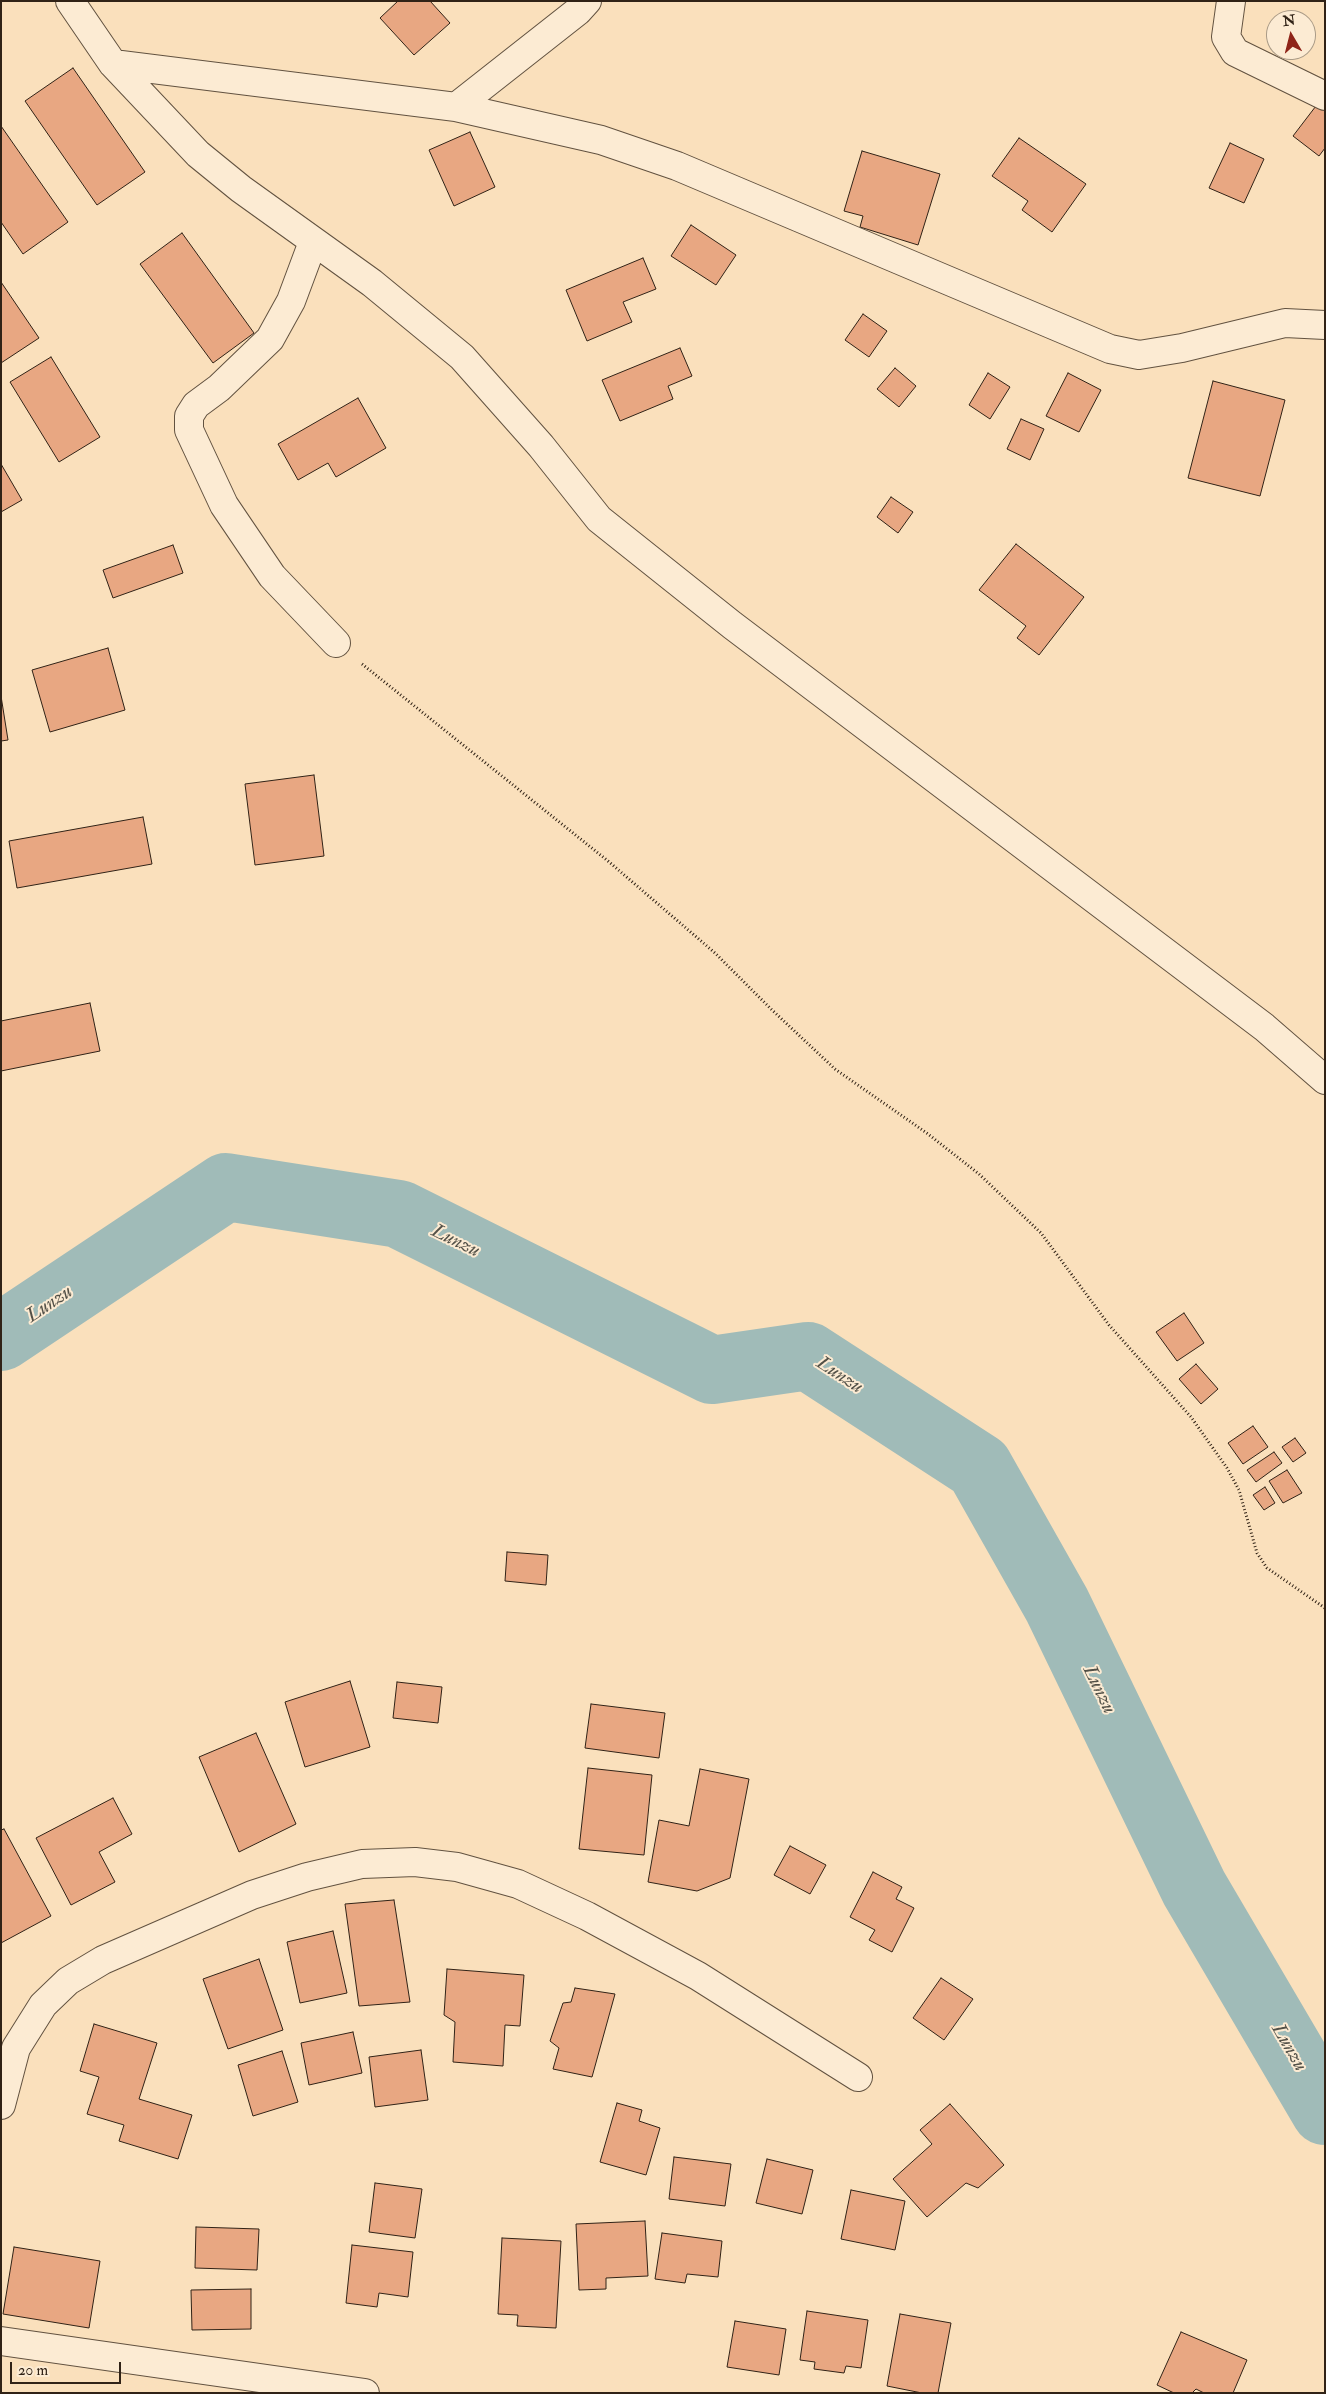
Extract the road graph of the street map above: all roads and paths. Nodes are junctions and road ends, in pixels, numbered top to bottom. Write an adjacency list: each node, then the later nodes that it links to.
1 (70, 1): 4 (street)
2 (587, 1): 6 (street)
3 (1231, 1): 5 (street)
4 (113, 64): 6 (street); 7 (street)
5 (1325, 96)
6 (456, 107): 8 (street)
7 (313, 242): 9 (street); 10 (street)
8 (1325, 325)
9 (336, 643): 11 (path)
10 (1325, 1080)
11 (1325, 1608)
12 (858, 2077): 13 (street)
13 (1, 2105)
14 (1, 2341): 15 (street)
15 (365, 2393)

